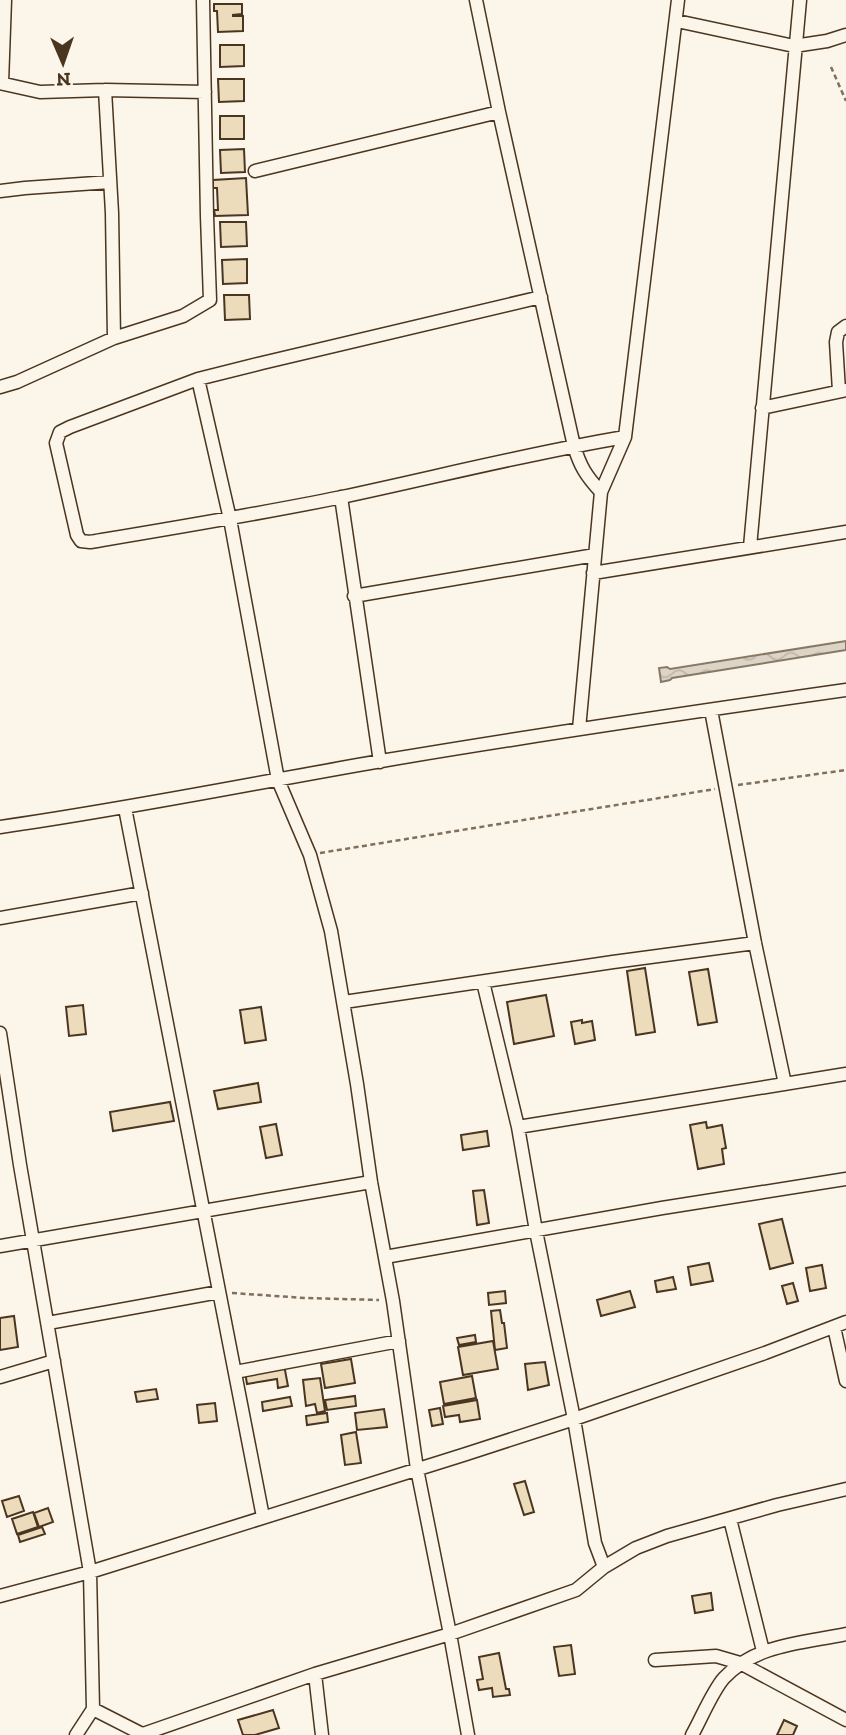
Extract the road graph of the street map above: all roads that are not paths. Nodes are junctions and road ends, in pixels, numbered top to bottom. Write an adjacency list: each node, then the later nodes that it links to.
1 (5, 0): 9 (street)
2 (203, 0): 11 (street)
3 (476, 0): 12 (street)
4 (678, 0): 6 (street)
5 (800, 0): 8 (street)
6 (677, 21): 8 (street); 23 (street)
7 (846, 36): 8 (street)
8 (794, 46): 22 (street)
9 (1, 83): 10 (street)
10 (105, 90): 11 (street); 14 (street)
11 (205, 92): 18 (street)
12 (499, 112): 13 (street); 16 (street)
13 (255, 171)
14 (110, 182): 15 (street); 18 (street)
15 (0, 191)
16 (541, 297): 19 (street); 24 (street)
17 (846, 326): 21 (street)
18 (114, 338): 20 (street)
19 (198, 379): 27 (street); 27 (street)
20 (0, 387)
21 (843, 390): 22 (street)
22 (762, 408): 29 (street)
23 (625, 437): 24 (street); 25 (street)
24 (573, 446): 25 (street); 26 (street)
25 (601, 492): 30 (street)
26 (341, 497): 27 (street); 32 (street)
27 (230, 519): 37 (street)
28 (846, 532): 29 (street)
29 (750, 547): 31 (street)
30 (595, 555): 31 (street); 32 (street)
31 (593, 573): 35 (street)
32 (354, 596): 36 (street)
33 (846, 690): 34 (street)
34 (711, 709): 35 (street); 42 (street)
35 (579, 729): 36 (street)
36 (380, 762): 37 (street)
37 (278, 780): 38 (street); 44 (street)
38 (125, 808): 39 (street); 40 (street)
39 (0, 827)
40 (142, 893): 41 (street); 52 (street)
41 (0, 918)
42 (755, 943): 43 (street); 48 (street)
43 (483, 982): 44 (street); 49 (street)
44 (344, 1002): 51 (street)
45 (0, 1033): 47 (street)
46 (846, 1074): 48 (street)
47 (4, 1081): 54 (street)
48 (785, 1084): 49 (street)
49 (517, 1127): 53 (street)
50 (846, 1179): 53 (street)
51 (371, 1182): 52 (street); 56 (street)
52 (203, 1209): 54 (street); 57 (street)
53 (536, 1231): 56 (street); 65 (street)
54 (33, 1240): 55 (street); 58 (street)
55 (0, 1246)
56 (385, 1257): 60 (street)
57 (219, 1292): 58 (street); 62 (street)
58 (48, 1323): 61 (street)
59 (840, 1325): 64 (street); 65 (street)
60 (399, 1341): 62 (street); 66 (street)
61 (54, 1361): 63 (street); 71 (street)
62 (235, 1372): 68 (street)
63 (0, 1377)
64 (846, 1381)
65 (574, 1419): 66 (street); 70 (street)
66 (417, 1469): 68 (street); 73 (street)
67 (846, 1489): 69 (street)
68 (263, 1517): 71 (street)
69 (730, 1519): 70 (street); 75 (street)
70 (604, 1567): 73 (street)
71 (90, 1572): 72 (street); 79 (street)
72 (0, 1595)
73 (450, 1634): 78 (street); 84 (street)
74 (846, 1634): 75 (street)
75 (762, 1651): 77 (street)
76 (655, 1660): 77 (street)
77 (740, 1663): 80 (street); 85 (street)
78 (315, 1674): 82 (street); 83 (street)
79 (93, 1709): 81 (street); 82 (street)
80 (846, 1720)
81 (76, 1735)
82 (143, 1735)
83 (322, 1735)
84 (468, 1735)
85 (692, 1735)

